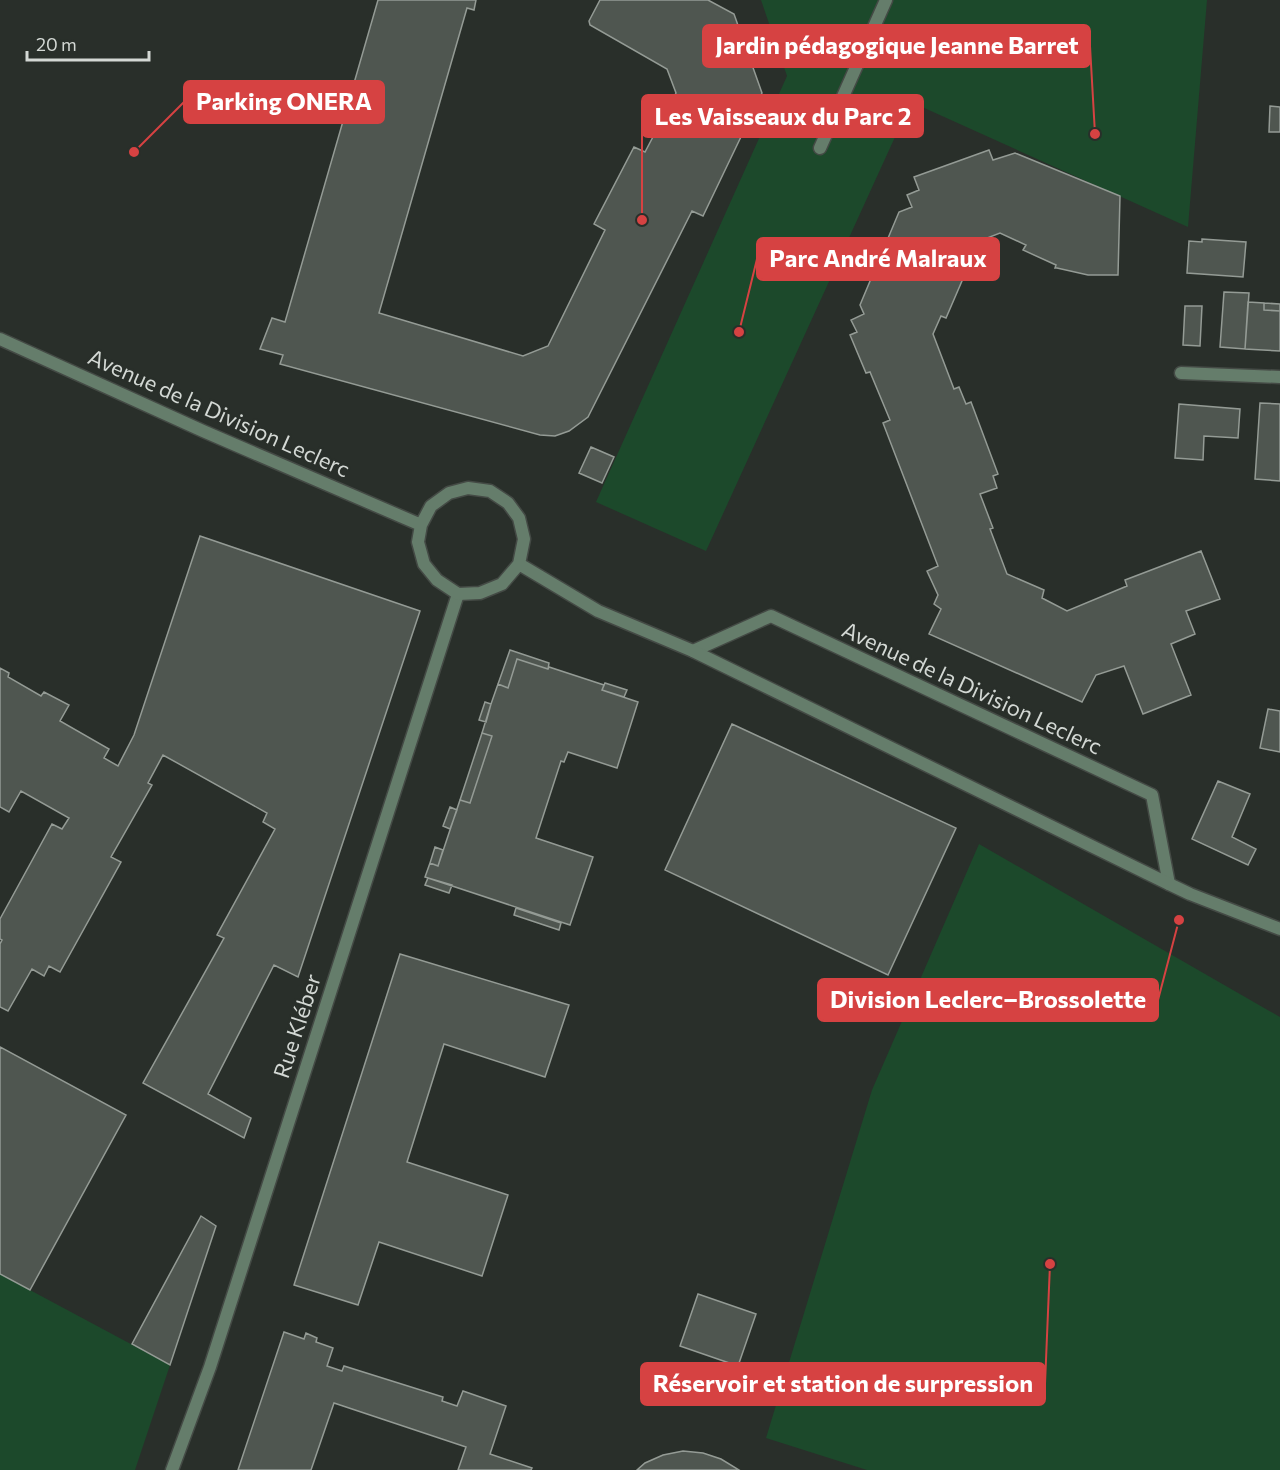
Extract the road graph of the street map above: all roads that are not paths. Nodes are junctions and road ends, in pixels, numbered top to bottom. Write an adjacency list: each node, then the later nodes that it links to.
1 (886, 0): 2 (street)
2 (820, 148)
3 (0, 339): 6 (street, Avenue de la Division Leclerc)
4 (1181, 373): 5 (street)
5 (1280, 377)
6 (421, 525): 7 (street); 8 (street)
7 (519, 564): 8 (street); 9 (street)
8 (458, 594): 12 (street, Rue Kléber)
9 (693, 651): 10 (street); 10 (street, Avenue de la Division Leclerc)
10 (1169, 884): 11 (street)
11 (1280, 929)
12 (172, 1470)

